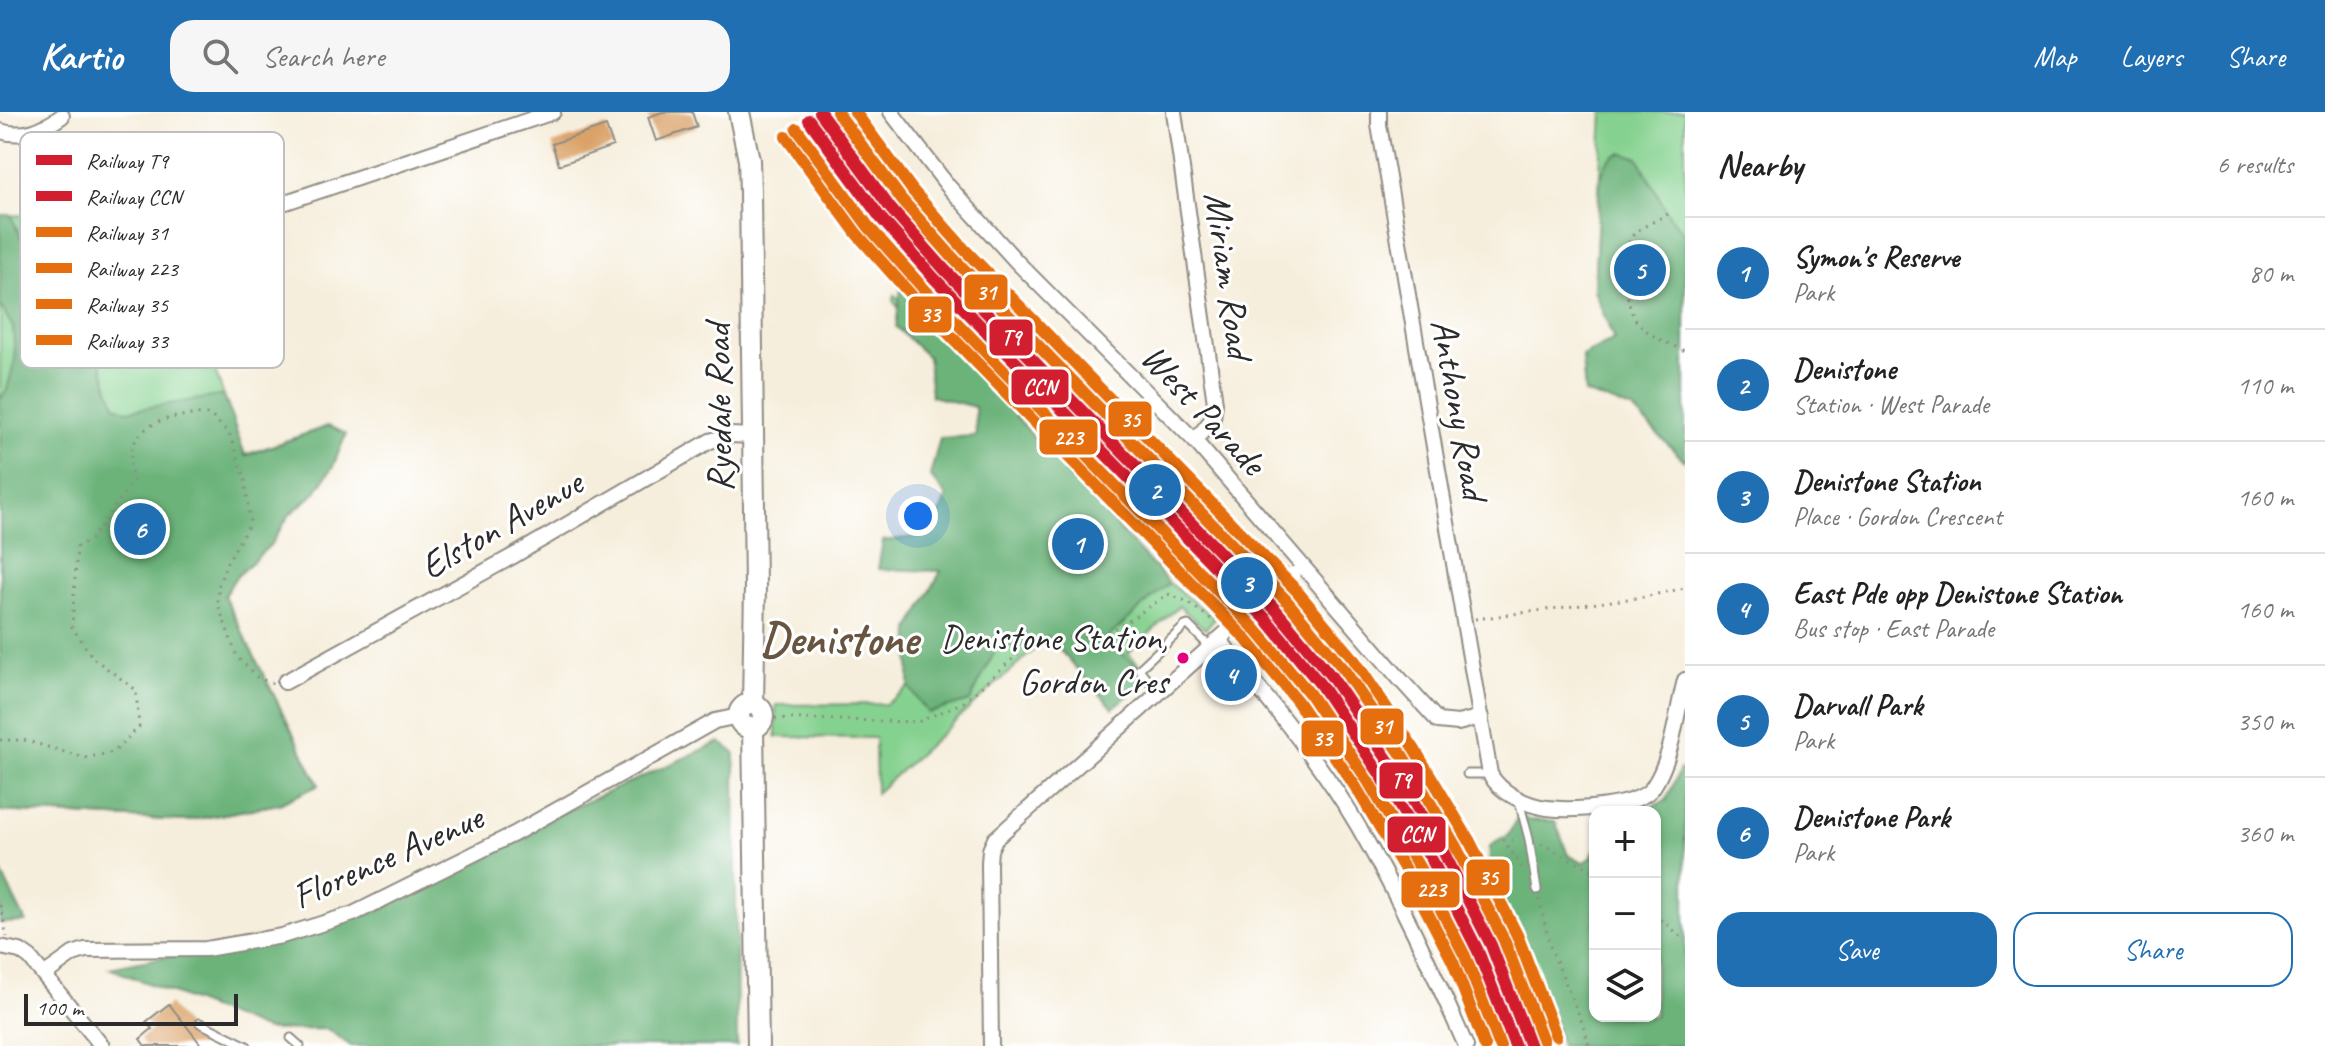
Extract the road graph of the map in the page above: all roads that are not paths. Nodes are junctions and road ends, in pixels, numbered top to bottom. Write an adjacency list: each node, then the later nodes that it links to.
1 (553, 112): 10 (street)
2 (739, 112): 11 (street, Ryedale Road)
3 (891, 112): 12 (street, West Parade)
4 (1174, 112): 12 (street, Miriam Road)
5 (1379, 112): 19 (street, Anthony Road)
6 (62, 116): 8 (street)
7 (0, 131): 9 (street)
8 (29, 132)
9 (20, 134)
10 (284, 203)
11 (752, 436): 16 (street, Elston Avenue); 18 (street, Ryedale Road)
12 (1195, 441): 13 (street, West Parade)
13 (1297, 569): 14 (street, bridge); 19 (street, West Parade)
14 (1218, 639): 17 (street); 17 (lane); 33 (street)
15 (1685, 680): 22 (street)
16 (285, 682)
17 (1158, 692): 32 (street)
18 (752, 717): 25 (street, Florence Avenue); 31 (street, Ryedale Road)
19 (1481, 717): 21 (street, Anthony Road)
20 (1467, 774): 21 (lane)
21 (1490, 774): 22 (street)
22 (1519, 798): 23 (lane)
23 (1537, 890)
24 (4, 947): 25 (street)
25 (45, 974): 28 (street)
26 (200, 1023): 29 (lane)
27 (291, 1038): 30 (lane)
28 (102, 1046)
29 (247, 1046)
30 (300, 1046)
31 (758, 1046)
32 (991, 1046)
33 (1466, 1046)

